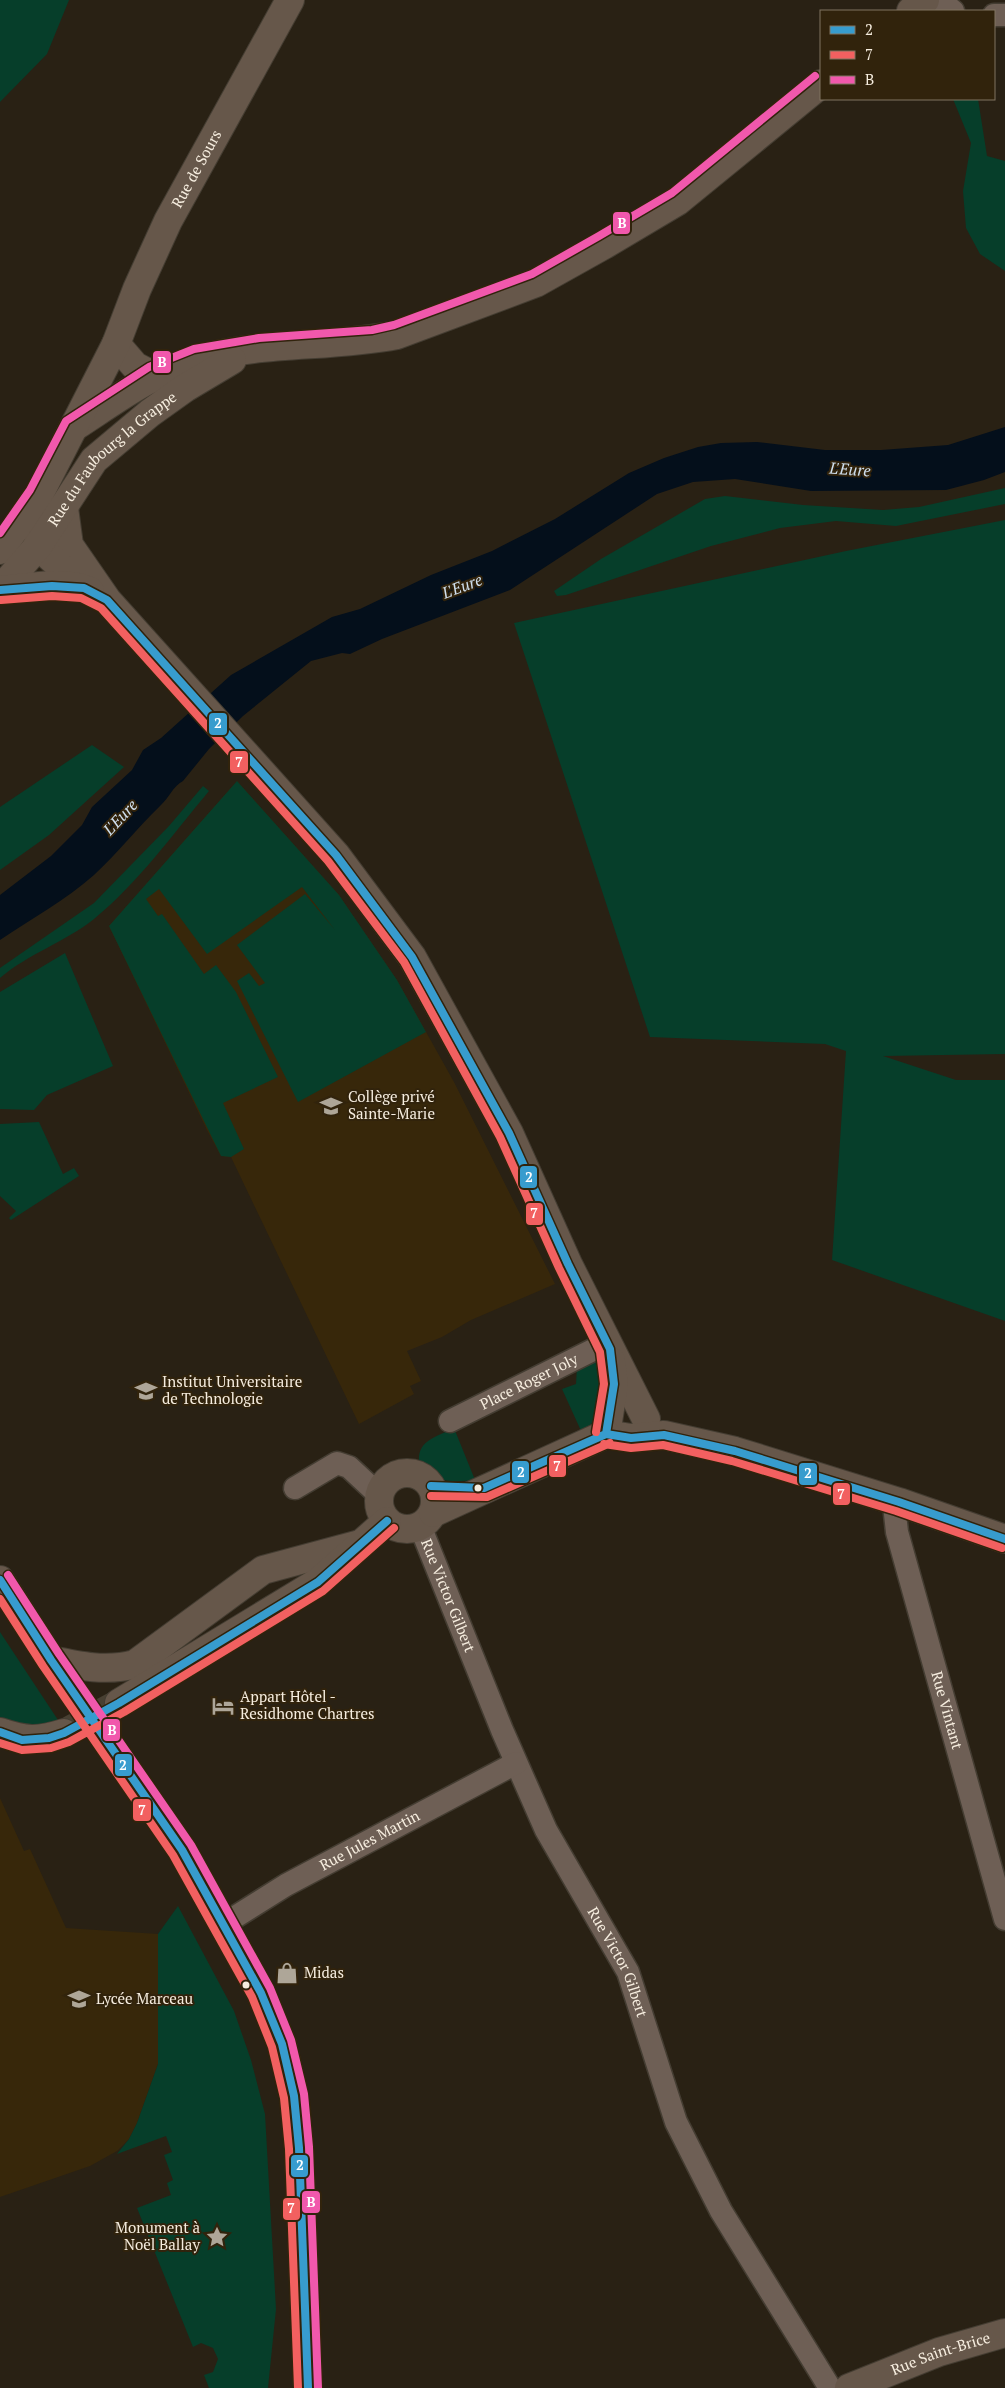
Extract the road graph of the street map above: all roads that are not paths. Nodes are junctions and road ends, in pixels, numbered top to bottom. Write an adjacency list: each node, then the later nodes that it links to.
1 (290, 0): 7 (main road, Rue de Sours)
2 (925, 0): 4 (main road)
3 (940, 0): 5 (street)
4 (912, 10)
5 (952, 10)
6 (820, 85): 8 (main road, Rue du Faubourg la Grappe)
7 (116, 344): 9 (main road); 10 (main road, Rue de Sours); 11 (main road, Rue de Sours)
8 (246, 351): 9 (main road, Rue du Faubourg la Grappe); 12 (main road, Rue du Faubourg la Grappe)
9 (154, 376): 10 (main road, Rue du Faubourg la Grappe)
10 (104, 408): 11 (main road, Rue du Faubourg la Grappe); 12 (main road, Rue de Sours)
11 (74, 427): 13 (main road, Rue du Faubourg la Grappe)
12 (94, 460): 14 (main road, Rue du Faubourg la Grappe)
13 (39, 495): 16 (main road); 17 (main road, Rue du Faubourg la Grappe)
14 (64, 508): 15 (main road); 16 (main road, Rue du Faubourg la Grappe)
15 (69, 545): 16 (main road); 19 (main road)
16 (38, 546): 17 (main road); 18 (main road, Rue du Faubourg la Grappe); 19 (main road)
17 (1, 549)
18 (0, 590): 19 (main road)
19 (95, 594): 20 (main road)
20 (608, 1346): 21 (street, Place Roger Joly); 22 (main road); 23 (main road)
21 (450, 1421)
22 (608, 1425): 23 (main road); 26 (main road)
23 (655, 1427): 27 (main road)
24 (431, 1486): 26 (main road); 28 (main road); 29 (main road)
25 (295, 1488): 28 (street)
26 (484, 1488): 29 (main road)
27 (899, 1502): 30 (main road); 38 (street, Rue Vintant)
28 (383, 1508): 29 (main road); 31 (main road)
29 (427, 1520): 37 (street, Rue Victor Gilbert)
30 (1005, 1539)
31 (360, 1544): 33 (main road); 34 (main road)
32 (0, 1580): 33 (main road)
33 (51, 1660): 39 (main road)
34 (119, 1703)
35 (0, 1732): 36 (main road)
36 (64, 1733)
37 (516, 1763): 39 (street, Rue Jules Martin); 44 (street, Rue Victor Gilbert)
38 (1005, 1919)
39 (224, 1924): 41 (main road)
40 (1005, 2333): 45 (main road, Rue Saint-Brice)
41 (308, 2358): 42 (main road); 43 (main road)
42 (294, 2388)
43 (308, 2388)
44 (830, 2388)
45 (849, 2388)

